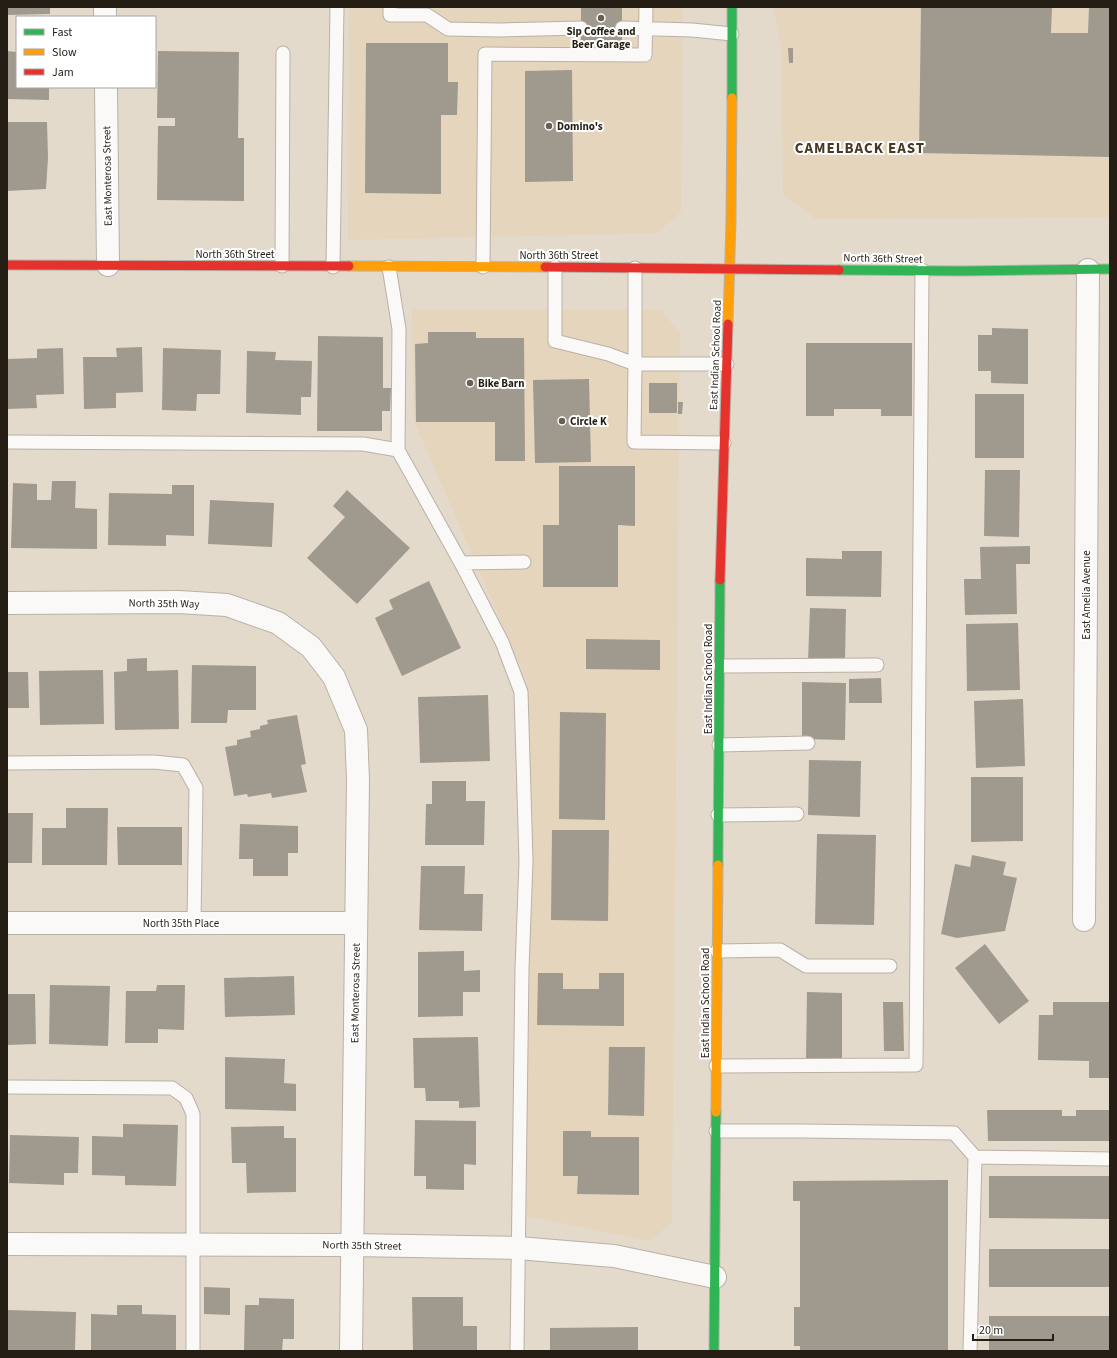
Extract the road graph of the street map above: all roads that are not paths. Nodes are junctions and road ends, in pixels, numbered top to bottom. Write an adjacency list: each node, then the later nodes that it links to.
1 (337, 7): 14 (lane)
2 (390, 7): 5 (lane)
3 (646, 7): 7 (lane)
4 (732, 7): 8 (main road, East Indian School Road)
5 (581, 28)
6 (622, 28): 7 (lane)
7 (646, 28): 8 (lane); 16 (lane)
8 (732, 34): 19 (main road, East Indian School Road)
9 (283, 53): 13 (lane)
10 (106, 88): 12 (street, East Monterosa Street)
11 (7, 265): 12 (main road, North 36th Street)
12 (108, 265): 13 (main road, North 36th Street)
13 (282, 266): 14 (main road, North 36th Street)
14 (333, 267): 15 (main road, North 36th Street)
15 (389, 267): 16 (main road, North 36th Street); 27 (lane)
16 (483, 267): 17 (main road, North 36th Street)
17 (555, 267): 18 (main road, North 36th Street); 23 (lane)
18 (635, 268): 19 (main road, North 36th Street); 23 (lane)
19 (729, 268): 21 (main road, North 36th Street); 24 (main road, East Indian School Road)
20 (1110, 269): 22 (main road, North 36th Street)
21 (922, 270): 22 (main road, North 36th Street); 45 (lane)
22 (1088, 270): 39 (street, East Amelia Avenue)
23 (635, 364): 24 (lane); 26 (lane)
24 (727, 364): 26 (main road, East Indian School Road)
25 (7, 442): 27 (lane)
26 (724, 443): 33 (main road, East Indian School Road)
27 (398, 450): 29 (lane)
28 (524, 562): 29 (lane)
29 (461, 563): 53 (lane)
30 (7, 603): 31 (street, North 35th Way)
31 (311, 647): 42 (street, East Monterosa Street)
32 (877, 665): 33 (lane)
33 (720, 666): 35 (main road, East Indian School Road)
34 (808, 743): 35 (lane)
35 (719, 745): 38 (main road, East Indian School Road)
36 (7, 764): 41 (lane)
37 (797, 814): 38 (lane)
38 (718, 816): 43 (main road, East Indian School Road)
39 (1084, 920)
40 (7, 923): 41 (street, North 35th Place)
41 (194, 923): 42 (street, North 35th Place)
42 (356, 923): 52 (street, East Monterosa Street)
43 (717, 952): 44 (lane); 45 (main road, East Indian School Road)
44 (890, 966)
45 (716, 1066): 47 (main road, East Indian School Road)
46 (7, 1087): 51 (lane)
47 (716, 1131): 48 (lane); 54 (main road, East Indian School Road)
48 (975, 1157): 49 (lane); 59 (lane)
49 (1110, 1159)
50 (7, 1244): 51 (street, North 35th Street)
51 (192, 1245): 52 (street, North 35th Street); 55 (lane)
52 (353, 1245): 53 (street, North 35th Street); 56 (street, East Monterosa Street)
53 (518, 1248): 54 (street, North 35th Street); 57 (lane)
54 (715, 1277): 58 (main road, East Indian School Road)
55 (192, 1351)
56 (351, 1351)
57 (517, 1351)
58 (714, 1351)
59 (970, 1351)

